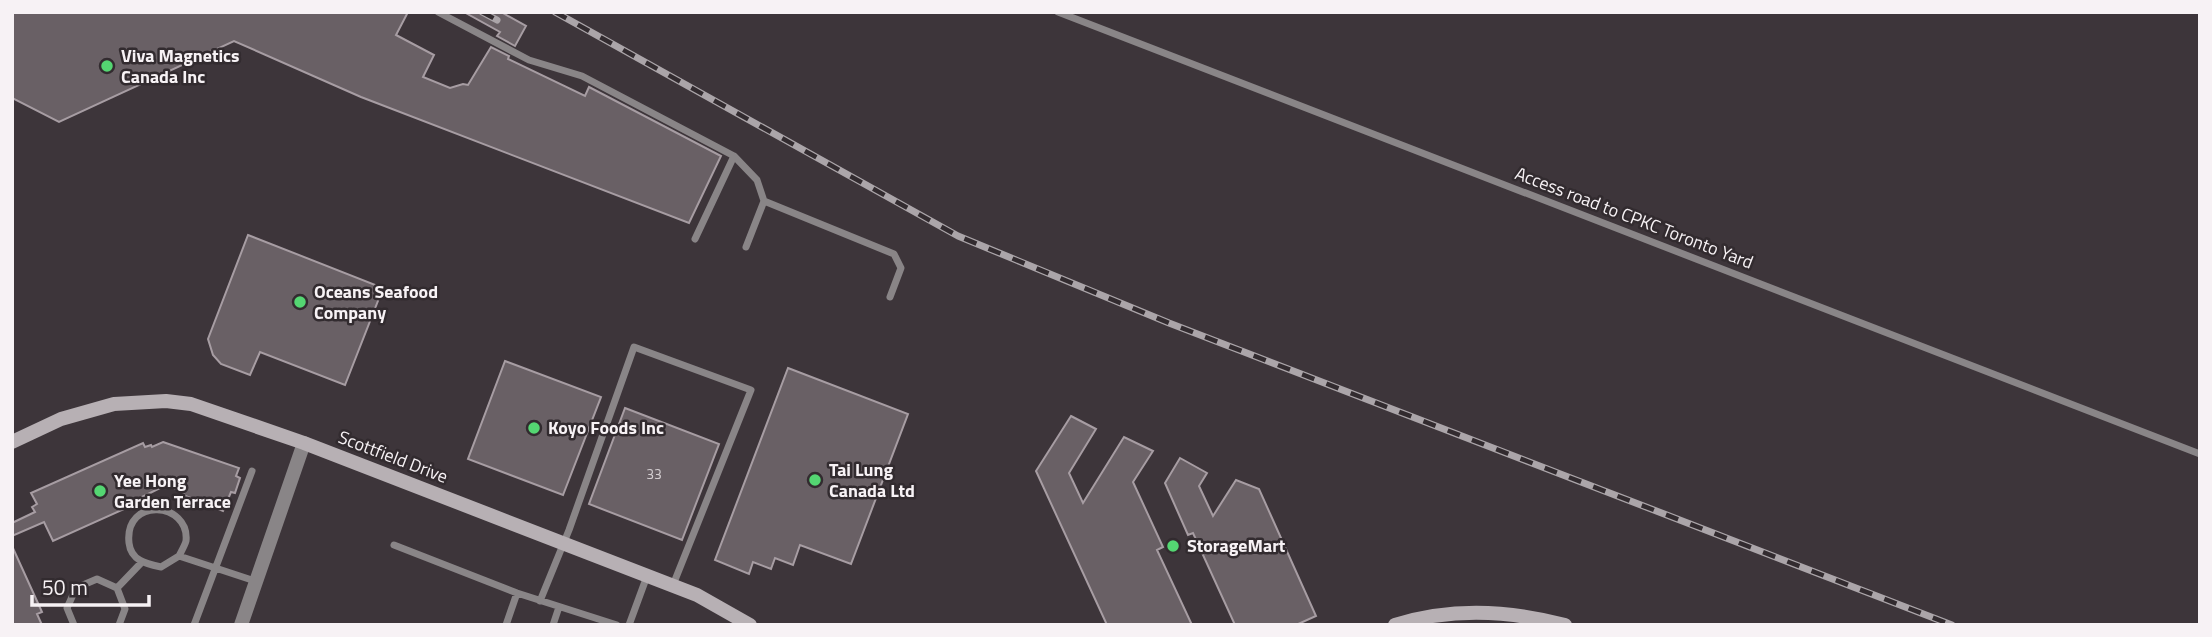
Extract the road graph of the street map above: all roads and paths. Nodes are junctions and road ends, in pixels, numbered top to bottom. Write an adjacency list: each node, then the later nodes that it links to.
1 (438, 12): 3 (lane)
2 (1058, 12): 10 (lane, Access road to CPKC Toronto Yard)
3 (734, 156): 4 (lane); 5 (lane)
4 (764, 201): 6 (lane); 7 (lane)
5 (695, 239)
6 (746, 247)
7 (890, 297)
8 (12, 442): 9 (street, Scottfield Drive)
9 (303, 443): 12 (street, Scottfield Drive); 18 (street)
10 (2200, 454)
11 (252, 471): 16 (lane)
12 (564, 544): 17 (street, Scottfield Drive); 19 (lane); 22 (lane)
13 (394, 545): 21 (lane)
14 (179, 556): 15 (lane); 15 (lane); 16 (lane)
15 (141, 562): 20 (lane)
16 (215, 568): 18 (lane); 27 (lane)
17 (647, 576): 19 (street, Scottfield Drive); 32 (lane)
18 (255, 581): 28 (street)
19 (673, 586): 33 (street, Scottfield Drive)
20 (117, 588): 25 (lane); 26 (lane)
21 (517, 593): 22 (lane); 29 (lane)
22 (540, 601): 23 (lane)
23 (559, 607): 30 (lane); 31 (lane)
24 (1422, 621): 34 (street); 35 (street)
25 (74, 625)
26 (119, 625)
27 (194, 625)
28 (241, 625)
29 (506, 625)
30 (553, 625)
31 (617, 625)
32 (629, 625)
33 (750, 625)
34 (1395, 625)
35 (1564, 625)

